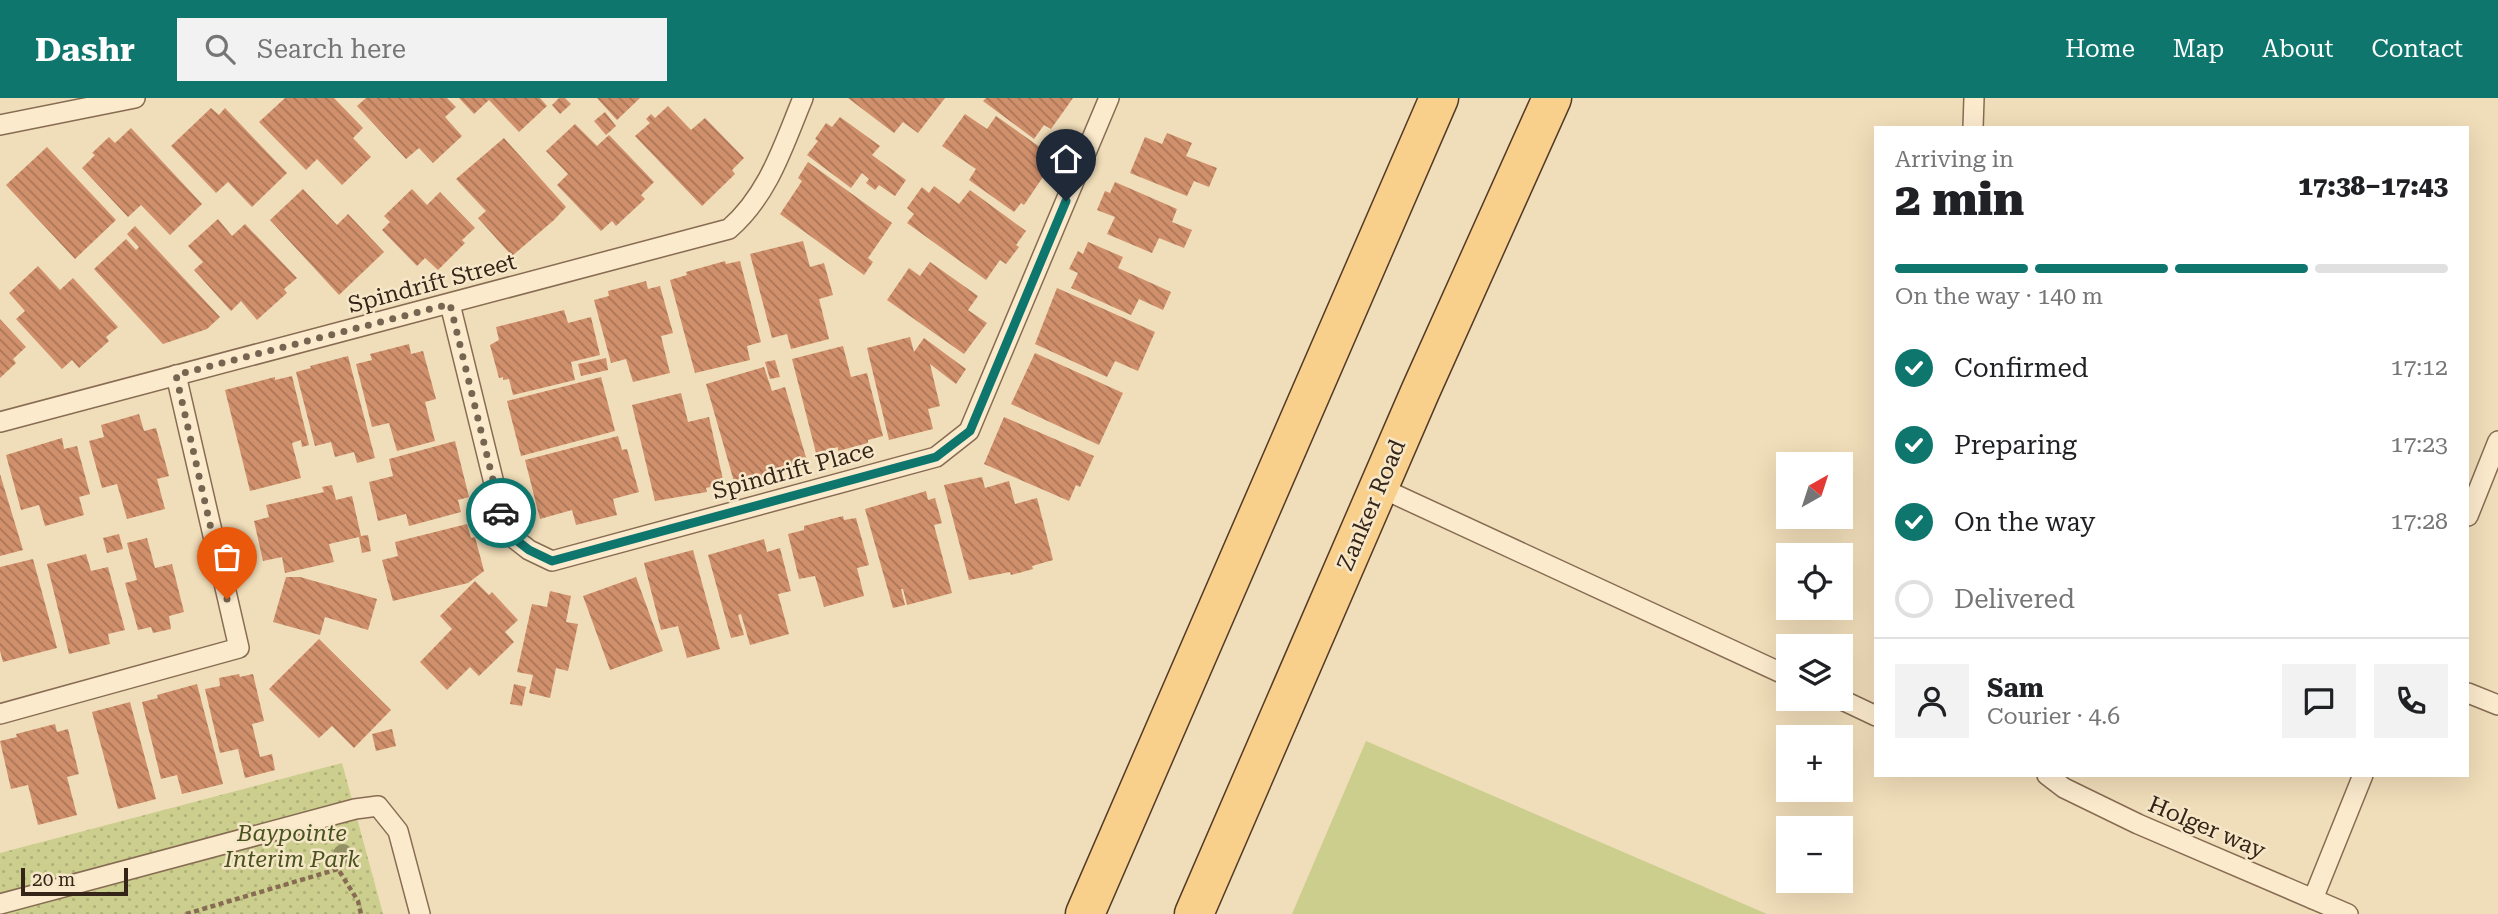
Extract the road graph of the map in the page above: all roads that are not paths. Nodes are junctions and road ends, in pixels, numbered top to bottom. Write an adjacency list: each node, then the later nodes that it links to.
1 (803, 98): 9 (lane, Spindrift Street)
2 (1110, 98): 9 (lane, Spindrift Place)
3 (1439, 98): 26 (main road)
4 (1552, 98): 13 (main road, Zanker Road)
5 (1974, 98): 8 (lane)
6 (124, 100): 7 (lane)
7 (0, 125)
8 (1973, 126)
9 (450, 304): 10 (lane, Spindrift Street)
10 (176, 375): 11 (lane, Spindrift Street); 19 (lane)
11 (0, 422)
12 (2498, 441): 14 (lane)
13 (1379, 488): 15 (lane); 27 (main road, Zanker Road)
14 (2469, 514)
15 (1776, 670)
16 (2469, 693): 18 (lane)
17 (1853, 705): 20 (lane)
18 (2498, 705)
19 (0, 715)
20 (1874, 715)
21 (2050, 777): 23 (lane, Holger way)
22 (2362, 777): 23 (lane)
23 (2313, 899): 28 (lane, Holger way)
24 (0, 904): 25 (lane)
25 (420, 914)
26 (1085, 914)
27 (1194, 914)
28 (2348, 914)

